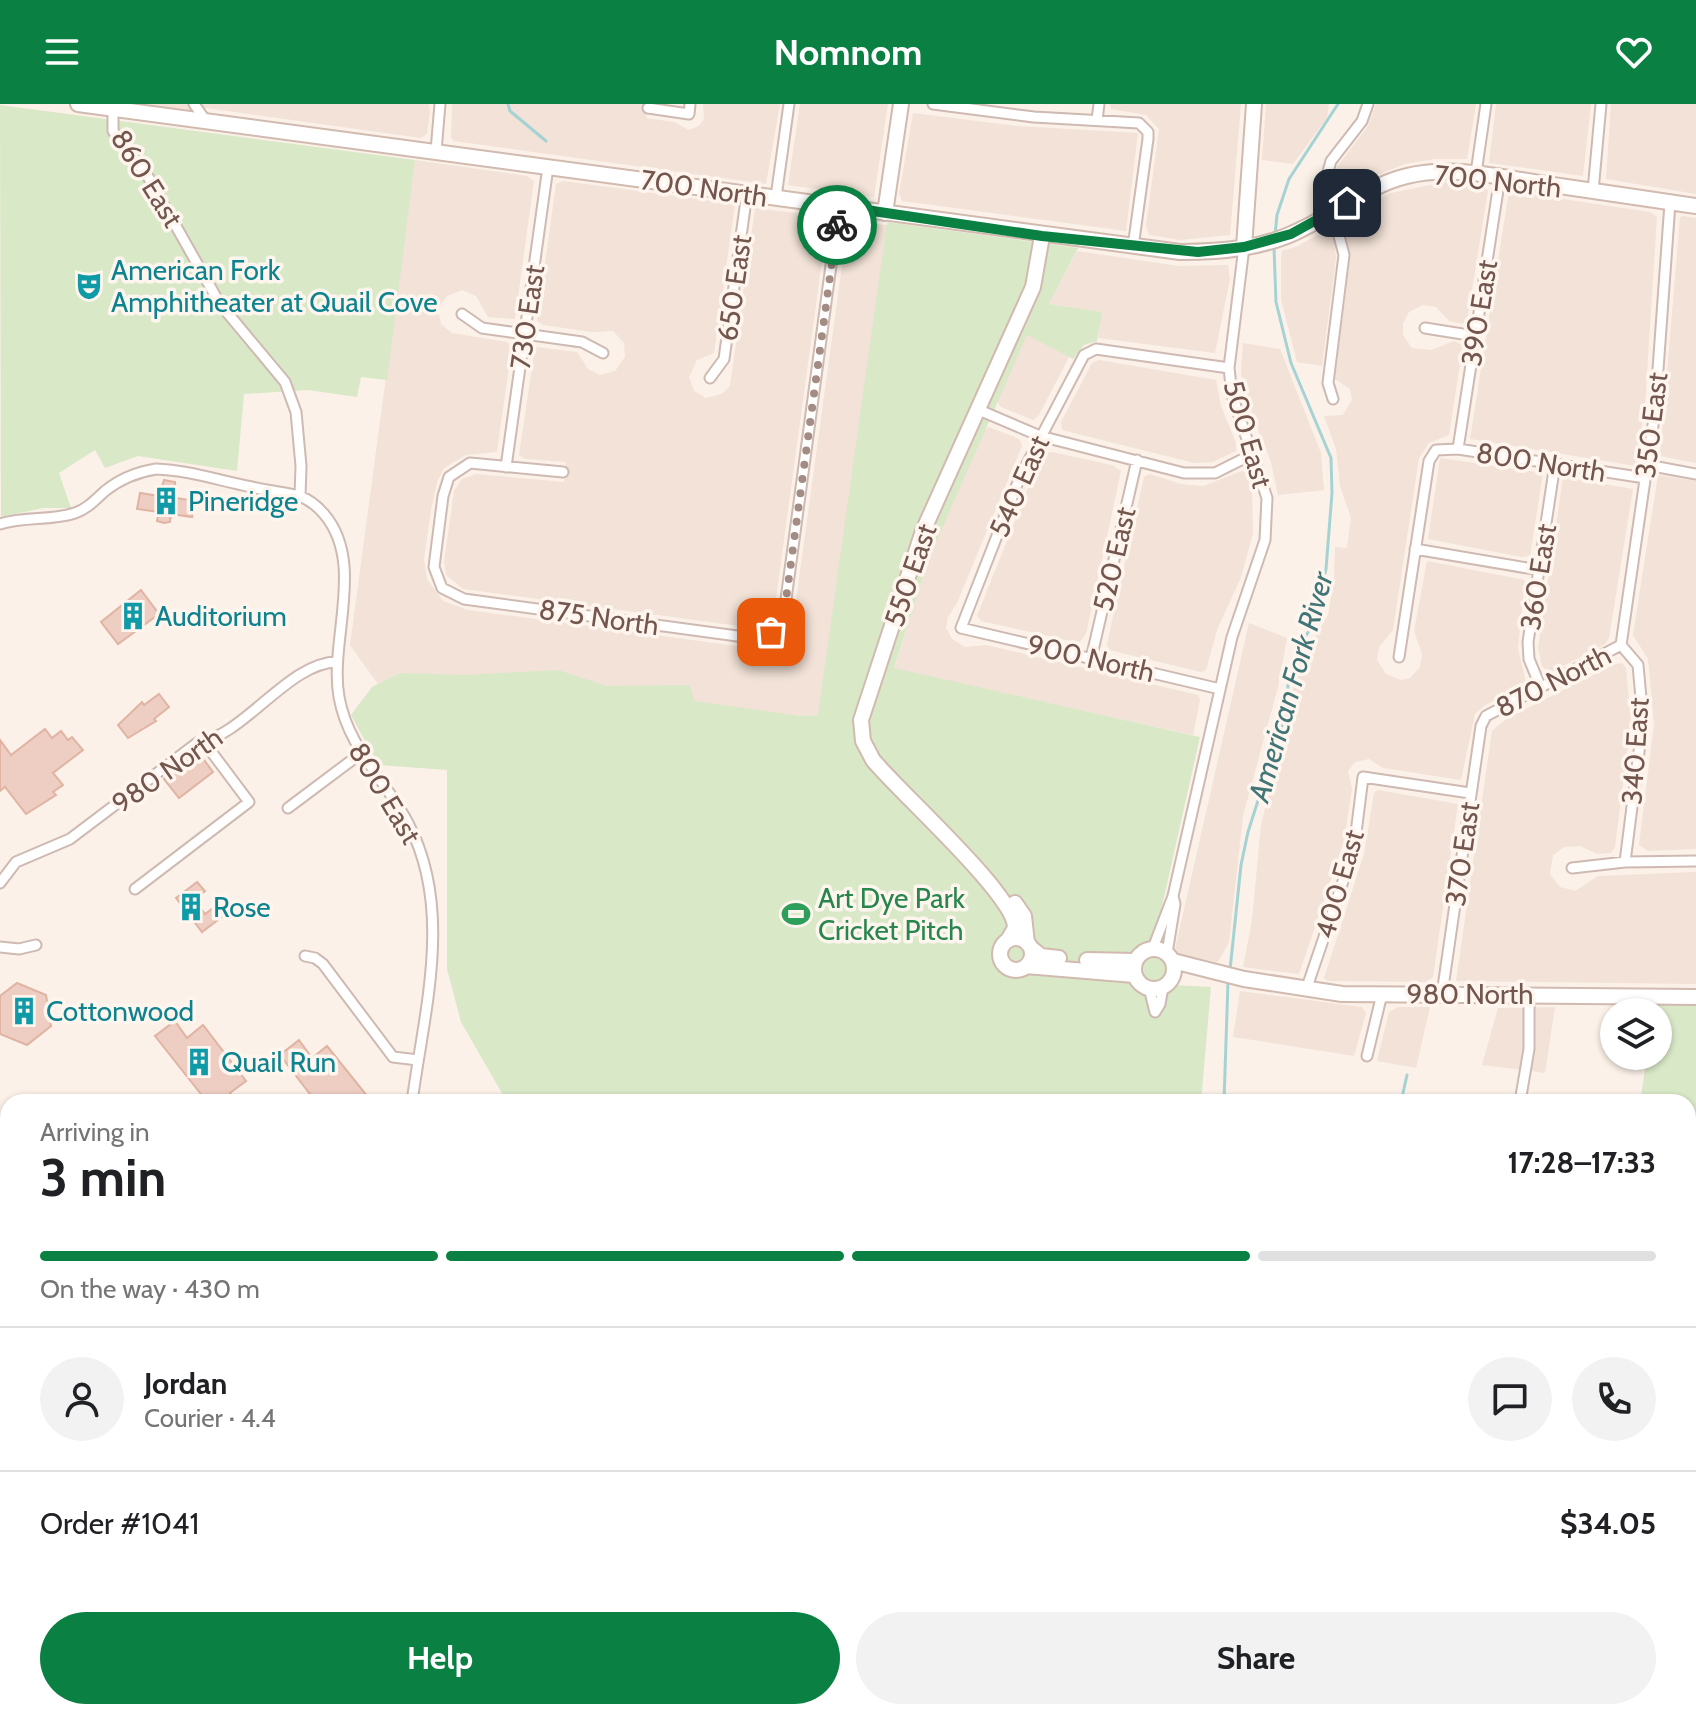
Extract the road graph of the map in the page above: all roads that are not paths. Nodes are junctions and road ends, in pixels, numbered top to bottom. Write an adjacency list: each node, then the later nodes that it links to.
1 (78, 104): 13 (street, 700 North)
2 (194, 104): 16 (street)
3 (440, 104): 17 (street)
4 (789, 104): 23 (street)
5 (901, 104): 28 (street)
6 (933, 104): 15 (street)
7 (1099, 104): 15 (street)
8 (1254, 104): 31 (street, 500 East)
9 (1368, 104): 27 (street)
10 (1486, 104): 19 (street)
11 (1601, 104): 21 (street)
12 (648, 108): 14 (street)
13 (113, 109): 16 (street, 700 North); 51 (street, 860 East)
14 (689, 109)
15 (1097, 120): 30 (street)
16 (206, 121): 17 (street, 700 North)
17 (436, 151): 18 (street, 700 North)
18 (548, 167): 22 (street, 700 North); 34 (street, 730 East)
19 (1476, 173): 20 (street, 700 North); 27 (street, 700 North)
20 (1500, 177): 21 (street, 700 North); 35 (street, 390 East)
21 (1593, 191): 24 (street, 700 North)
22 (747, 193): 23 (street, 700 North); 38 (street, 650 East)
23 (776, 197): 25 (street, 700 North)
24 (1670, 203): 26 (street, 700 North); 46 (street, 350 East)
25 (839, 206): 28 (street, 700 North); 47 (street, 875 North)
26 (1696, 206)
27 (1333, 212): 31 (street, 700 North); 39 (street)
28 (885, 213): 29 (street, 700 North)
29 (1042, 236): 30 (street, 700 North); 40 (street, 550 East)
30 (1133, 247): 31 (street, 700 North)
31 (1244, 247): 37 (street, 500 East)
32 (462, 314): 34 (street)
33 (1425, 328): 35 (street)
34 (525, 334): 36 (street); 47 (street, 730 East)
35 (1475, 336): 42 (street, 390 East)
36 (603, 353)
37 (1229, 368): 41 (street, 540 East); 43 (street, 500 East)
38 (710, 378)
39 (1333, 399)
40 (979, 410): 41 (street); 71 (street, 550 East)
41 (1040, 436): 44 (street); 55 (street, 540 East)
42 (1458, 449): 45 (street, 800 North); 53 (street, 800 North)
43 (1253, 454): 44 (street); 61 (street, 500 East)
44 (1137, 460): 58 (street, 520 East)
45 (1555, 464): 50 (street, 800 North); 54 (street, 360 East)
46 (1647, 465): 49 (street, 800 North); 50 (street, 350 East)
47 (506, 467): 48 (street)
48 (563, 472)
49 (1696, 474)
50 (1645, 478): 56 (street, 350 East)
51 (300, 496): 52 (street); 59 (street, 800 East)
52 (0, 524)
53 (1415, 549): 54 (street); 57 (street)
54 (1539, 570): 60 (street, 360 East)
55 (961, 628): 58 (street, 900 North)
56 (1621, 645): 60 (street, 870 North); 68 (street, 340 East)
57 (1399, 657)
58 (1091, 659): 61 (street, 900 North)
59 (337, 662): 63 (street, 980 North); 64 (street, 800 East)
60 (1541, 688): 62 (street, 870 North)
61 (1220, 689): 73 (street, 500 East)
62 (1486, 716): 65 (street, 370 East)
63 (204, 742): 70 (street, 980 North); 72 (street)
64 (360, 754): 66 (street); 89 (street, 800 East)
65 (1470, 793): 83 (street, 400 East); 85 (street, 370 East)
66 (288, 808)
67 (1696, 861): 68 (street)
68 (1625, 862): 69 (street)
69 (1572, 868)
70 (0, 883)
71 (990, 883): 74 (street, 550 East); 76 (street, 550 East)
72 (135, 889)
73 (1173, 896): 78 (street, 500 East); 82 (street, 500 East)
74 (1008, 940): 76 (street); 80 (street)
75 (36, 945): 77 (street)
76 (1029, 945): 80 (street); 81 (street)
77 (0, 947)
78 (1153, 948): 81 (street); 82 (street, 980 North)
79 (305, 956): 89 (street)
80 (1026, 966): 81 (street)
81 (1134, 968): 82 (street)
82 (1165, 973): 83 (street, 980 North)
83 (1306, 990): 84 (street, 980 North)
84 (1382, 994): 85 (street, 980 North); 88 (street)
85 (1442, 994): 86 (street, 980 North)
86 (1529, 994): 87 (street, 980 North); 91 (street)
87 (1696, 997)
88 (1367, 1056)
89 (418, 1060): 90 (street, 800 East)
90 (413, 1094)
91 (1521, 1094)

